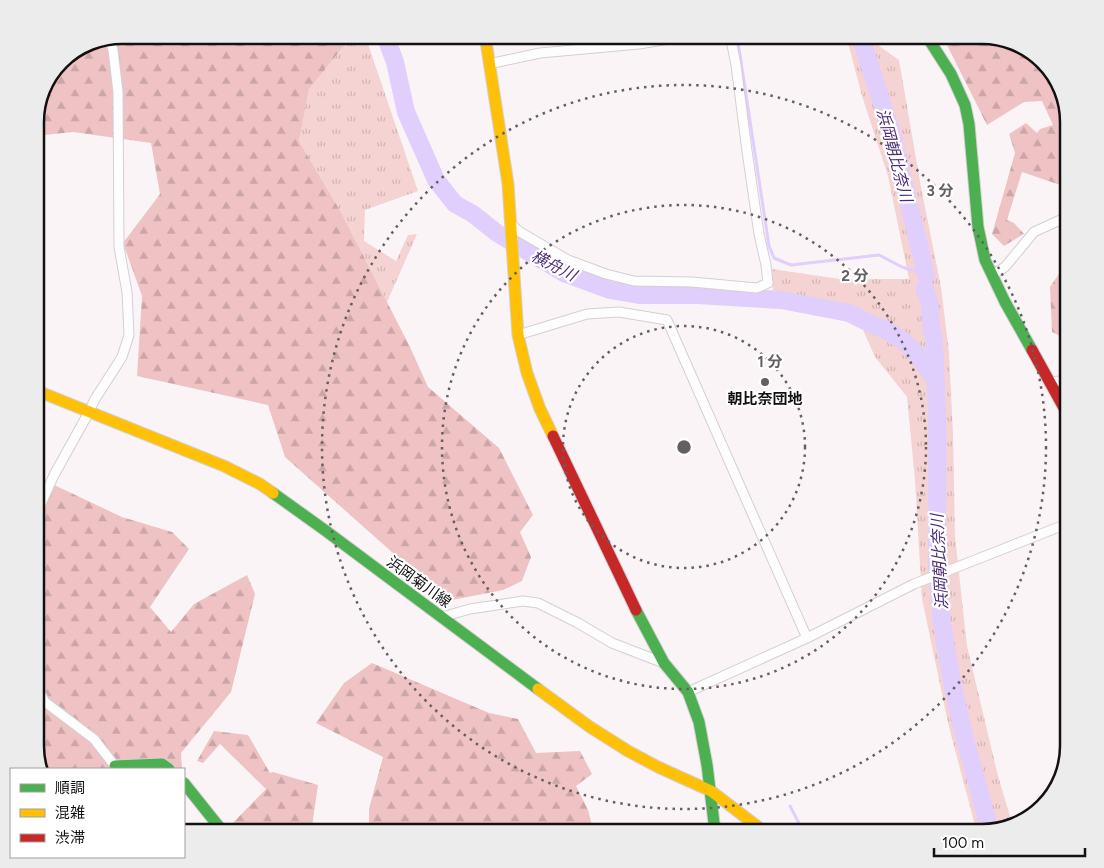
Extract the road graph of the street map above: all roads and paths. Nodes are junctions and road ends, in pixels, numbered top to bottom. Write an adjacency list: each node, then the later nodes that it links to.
1 (111, 44): 15 (street)
2 (486, 44): 6 (street)
3 (639, 44): 6 (street)
4 (732, 44): 8 (street)
5 (932, 44): 9 (street)
6 (489, 64): 8 (street)
7 (1060, 220): 9 (street)
8 (511, 224): 10 (street)
9 (992, 275): 12 (street)
10 (518, 335): 19 (street); 20 (street)
11 (1060, 381): 12 (street)
12 (1050, 382): 14 (street)
13 (44, 394): 15 (street, 浜岡菊川線)
14 (1060, 400)
15 (89, 412): 16 (street); 18 (street, 浜岡菊川線)
16 (44, 497)
17 (1060, 527): 19 (street)
18 (442, 617): 20 (street); 26 (street, 浜岡菊川線)
19 (807, 638): 21 (street)
20 (664, 663): 21 (street)
21 (688, 692): 26 (street)
22 (44, 700): 23 (street)
23 (115, 768): 24 (street)
24 (168, 768)
25 (185, 784): 27 (street)
26 (711, 791): 28 (street); 29 (street, 浜岡菊川線)
27 (217, 824)
28 (714, 824)
29 (755, 824)

